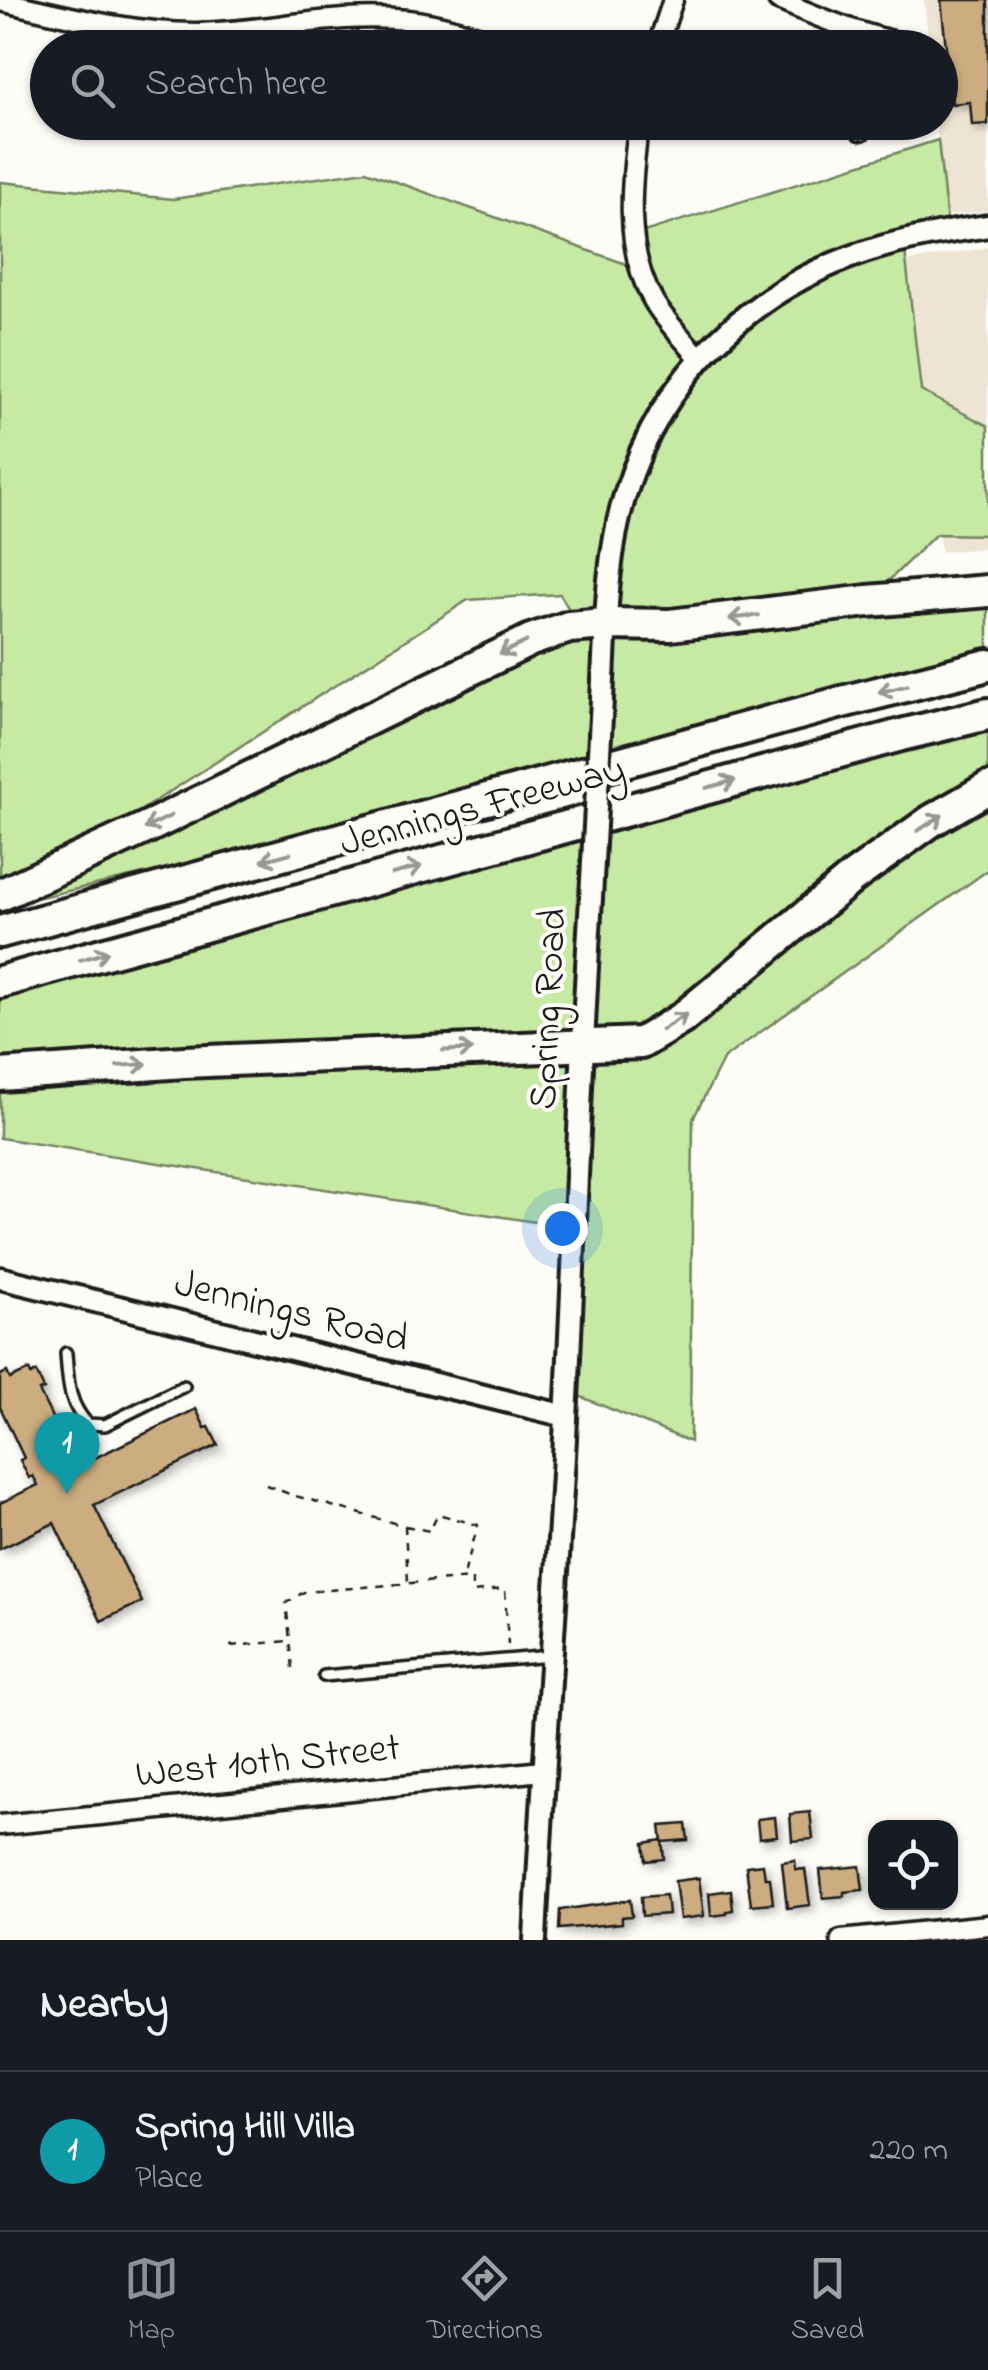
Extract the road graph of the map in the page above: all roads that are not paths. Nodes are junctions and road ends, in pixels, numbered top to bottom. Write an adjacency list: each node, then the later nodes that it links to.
1 (673, 0): 7 (street)
2 (778, 0): 8 (street)
3 (0, 1): 4 (street)
4 (146, 30)
5 (234, 30): 6 (street)
6 (461, 30)
7 (662, 30)
8 (849, 30)
9 (636, 140): 11 (street)
10 (988, 226): 11 (street, Spring Road)
11 (699, 358): 13 (street, Spring Road)
12 (988, 591): 13 (highway, one-way to 13)
13 (606, 624): 17 (highway, one-way to 17); 20 (street, Spring Road, bridge)
14 (988, 665): 18 (highway, Jennings Freeway, one-way to 18)
15 (988, 714): 19 (highway, Jennings Freeway, one-way to 15)
16 (988, 788): 20 (highway, one-way to 16)
17 (0, 895)
18 (0, 932)
19 (0, 982)
20 (582, 1045): 21 (highway, one-way to 20); 25 (street, Spring Road)
21 (0, 1075)
22 (2, 1283): 25 (street, Jennings Road)
23 (66, 1352): 24 (lane)
24 (184, 1386)
25 (566, 1416): 26 (street, Spring Road)
26 (550, 1656): 27 (lane); 28 (street, Spring Road)
27 (324, 1676)
28 (543, 1771): 29 (street, West 10th Street); 31 (street, Spring Road)
29 (0, 1825)
30 (988, 1925): 32 (street)
31 (535, 1940)
32 (842, 1940)

